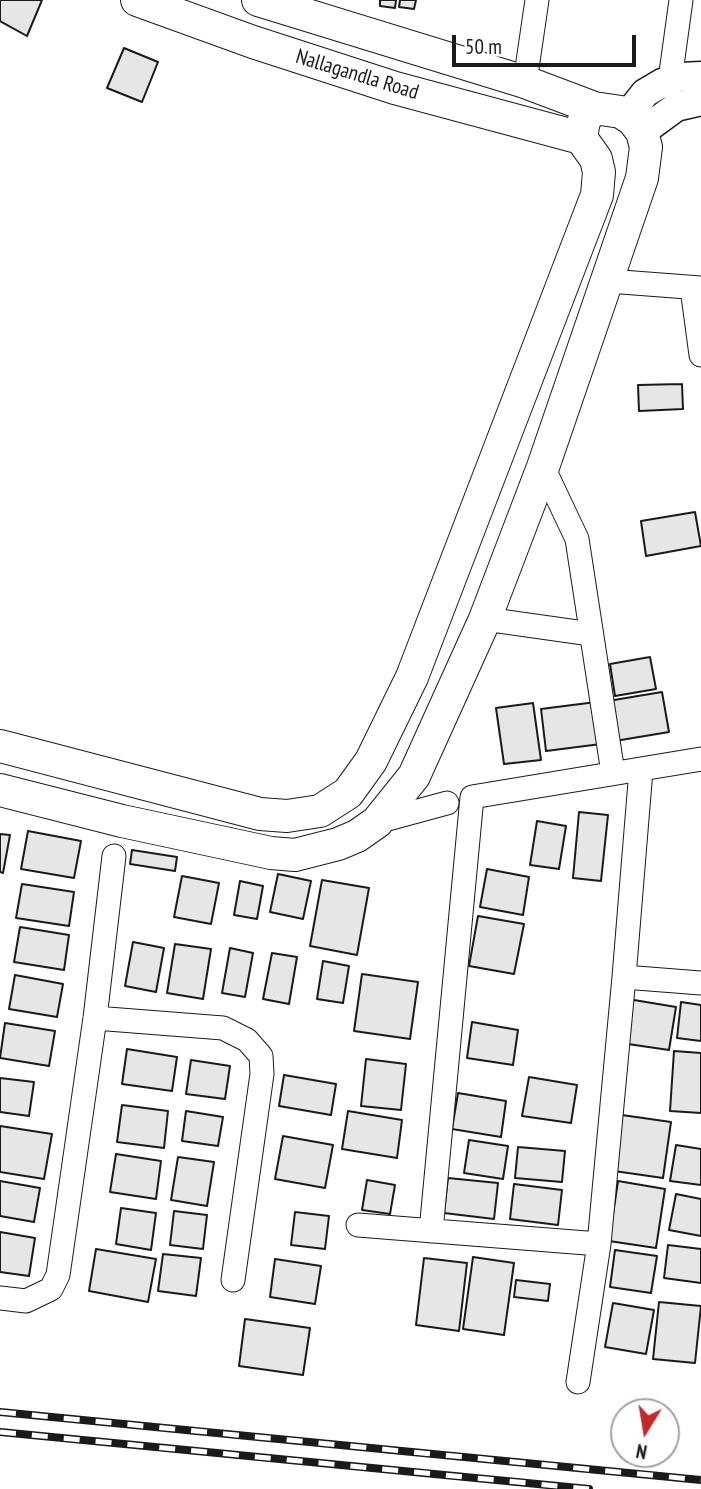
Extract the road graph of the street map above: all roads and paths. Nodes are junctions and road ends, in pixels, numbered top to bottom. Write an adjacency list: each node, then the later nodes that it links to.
1 (137, 0): 11 (main road, Nallagandla Road)
2 (258, 0): 7 (main road, Nallagandla Road)
3 (537, 0): 7 (street)
4 (681, 0): 6 (street)
5 (701, 76): 6 (street)
6 (670, 80): 10 (street)
7 (525, 82): 9 (main road, Nallagandla Road)
8 (701, 101): 10 (street)
9 (594, 108): 10 (main road, Nallagandla Road); 11 (main road)
10 (634, 124): 12 (main road)
11 (581, 138): 20 (main road)
12 (608, 281): 13 (street); 15 (main road)
13 (697, 288): 14 (street)
14 (701, 355)
15 (543, 467): 16 (main road); 17 (street)
16 (485, 619): 17 (street); 26 (main road)
17 (591, 634): 22 (street)
18 (0, 746): 20 (main road)
19 (701, 759): 21 (street)
20 (62, 762): 24 (main road)
21 (641, 769): 22 (street); 28 (street)
22 (612, 773): 32 (street)
23 (0, 790): 24 (main road)
24 (52, 803): 26 (main road)
25 (447, 803): 26 (street)
26 (377, 822)
27 (114, 856): 30 (street)
28 (624, 977): 29 (street); 33 (street)
29 (701, 983)
30 (95, 1018): 34 (street); 35 (street)
31 (358, 1225): 32 (street)
32 (431, 1231): 33 (street)
33 (599, 1244): 36 (street)
34 (233, 1280)
35 (0, 1298)
36 (578, 1382)

